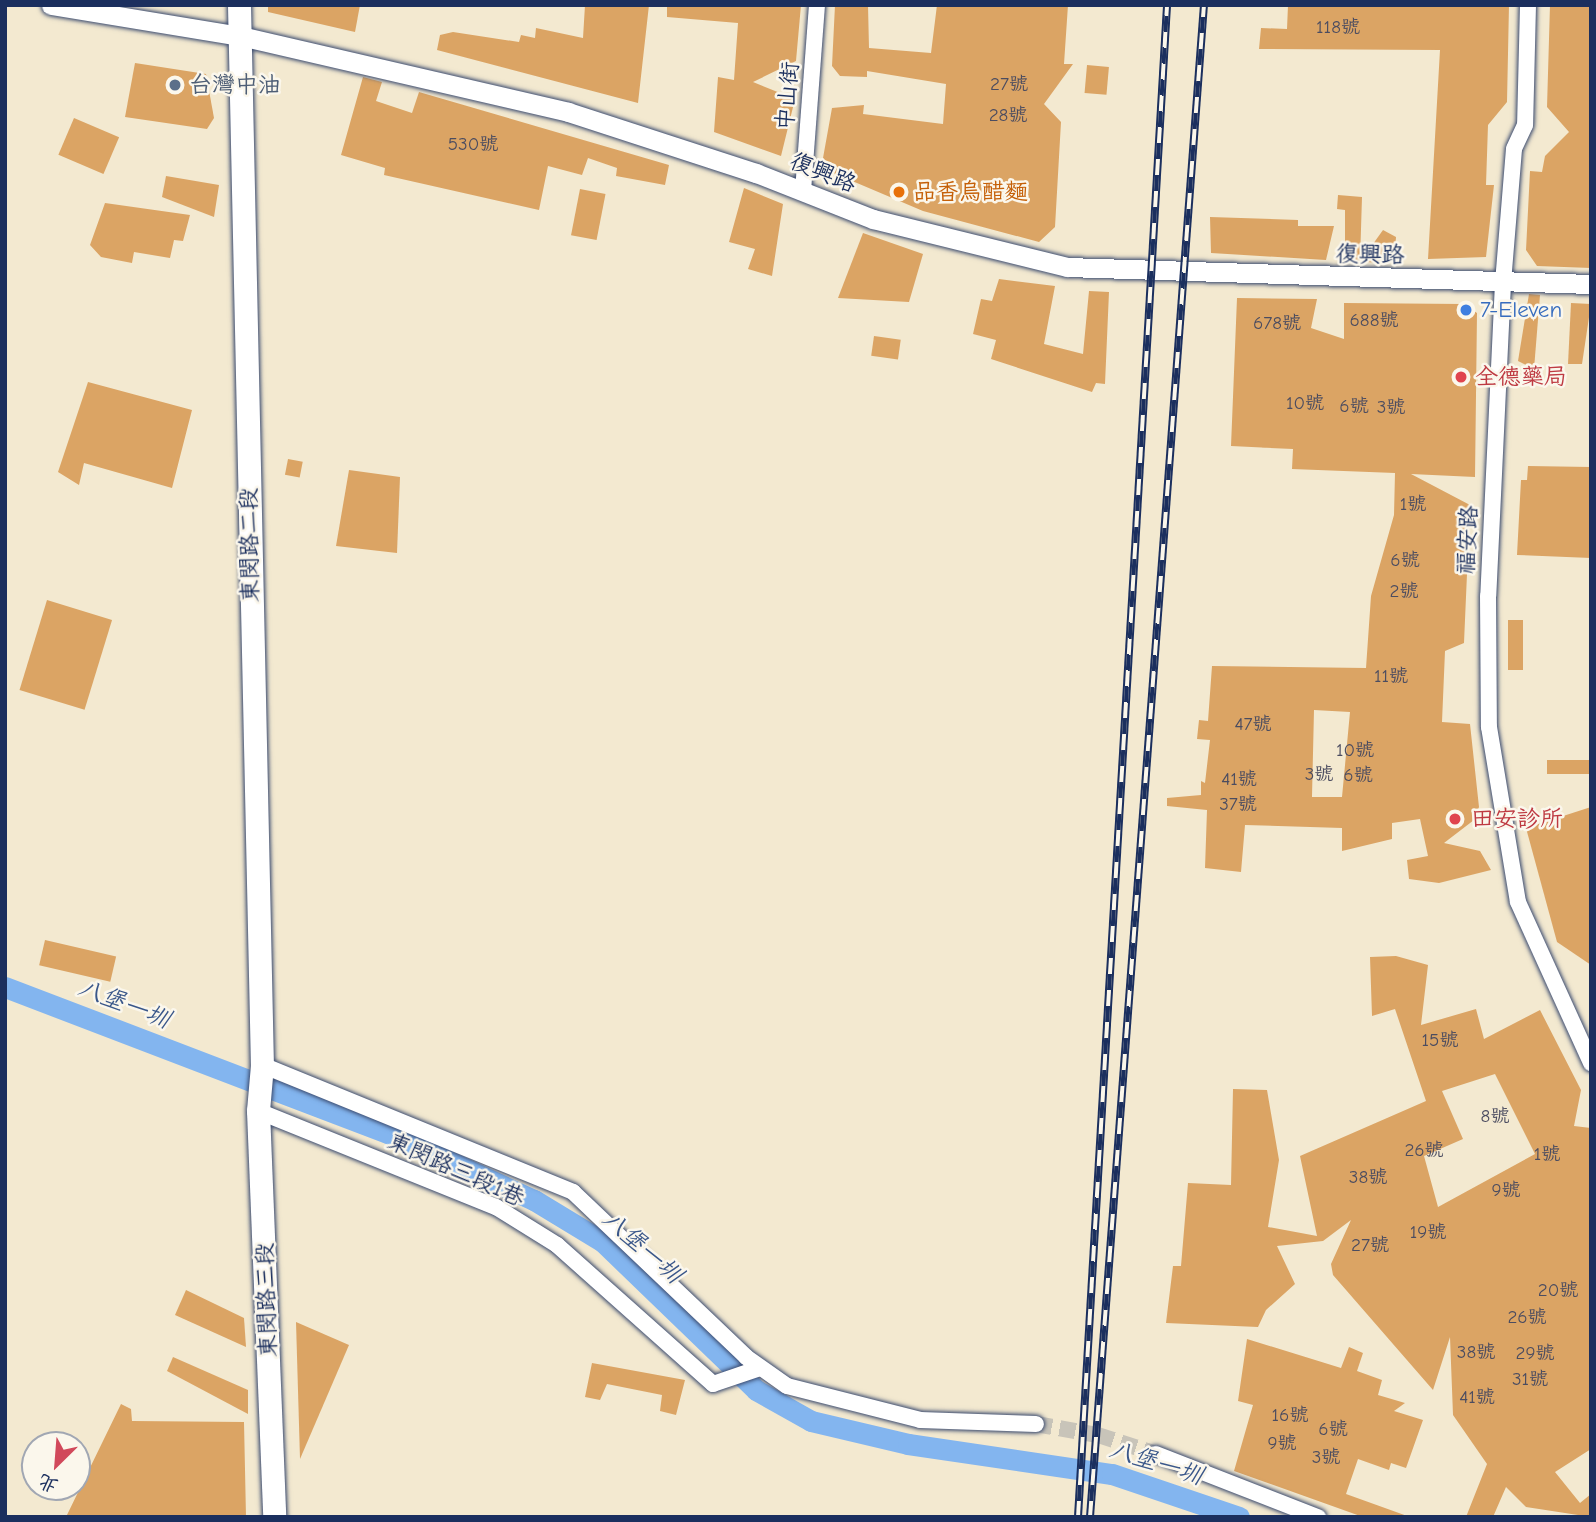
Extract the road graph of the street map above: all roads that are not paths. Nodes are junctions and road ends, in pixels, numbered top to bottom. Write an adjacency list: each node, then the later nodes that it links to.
1 (51, 5): 5 (street, 復興路)
2 (239, 5): 5 (main road, 東閔路二段)
3 (817, 5): 6 (street, 中山街)
4 (1528, 5): 7 (street, 福安路)
5 (240, 36): 6 (street, 復興路); 10 (main road, 東閔路二段)
6 (803, 191): 7 (street, 復興路)
7 (1503, 283): 8 (street, 復興路); 9 (street, 福安路)
8 (1591, 284)
9 (1591, 1063)
10 (262, 1075): 11 (main road, 東閔路三段); 12 (street)
11 (258, 1111): 12 (street, 東閔路三段1巷); 15 (main road, 東閔路三段)
12 (760, 1368): 13 (street)
13 (1036, 1424)
14 (1156, 1454): 16 (street)
15 (274, 1517)
16 (1318, 1517)

